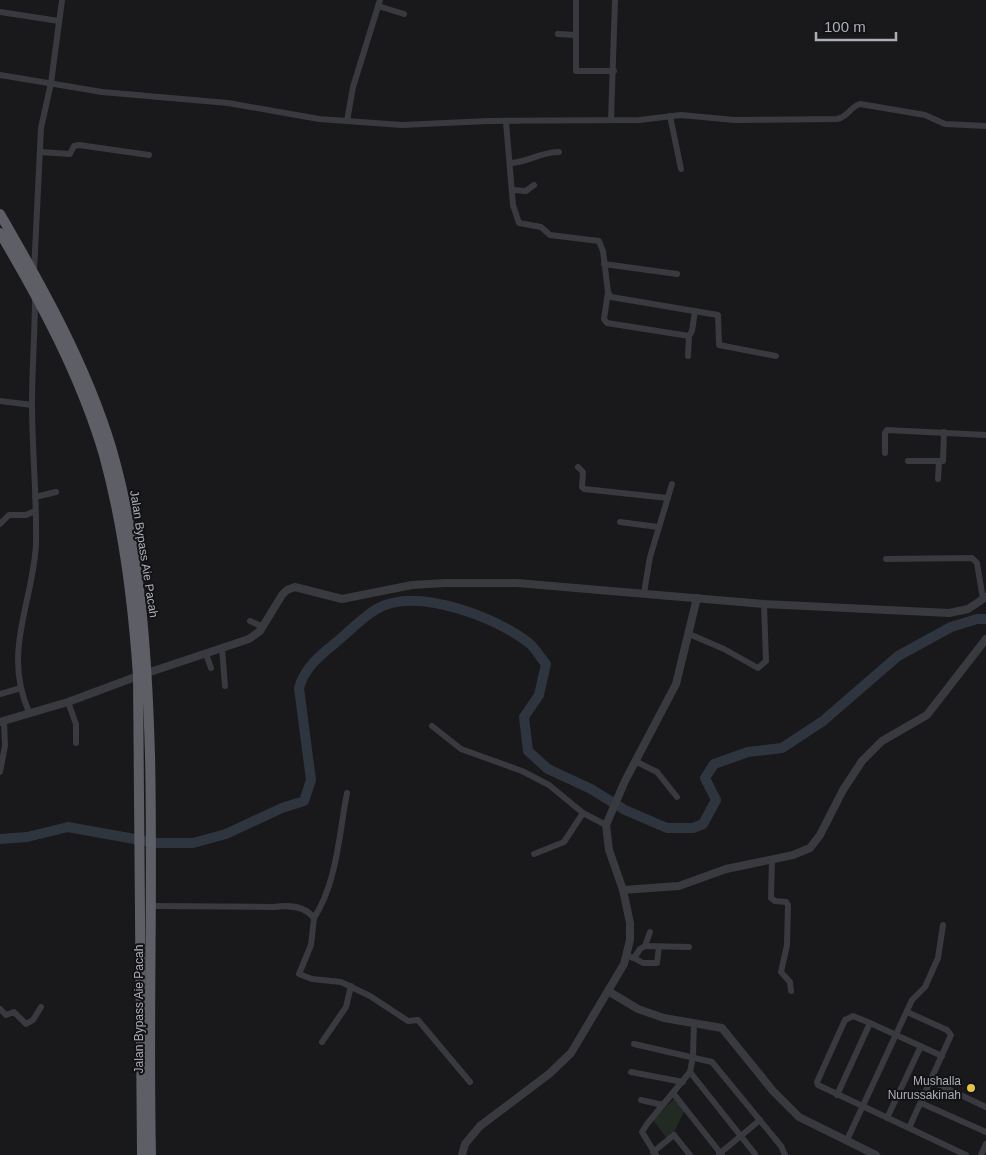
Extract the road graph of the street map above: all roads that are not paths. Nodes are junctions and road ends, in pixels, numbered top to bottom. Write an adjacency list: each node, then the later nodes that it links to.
1 (62, 0): 7 (street)
2 (576, 0): 9 (street)
3 (615, 0): 10 (street)
4 (379, 3): 6 (street); 15 (street)
5 (0, 12): 7 (street)
6 (404, 14)
7 (59, 21): 12 (street)
8 (558, 34): 9 (street)
9 (575, 35): 10 (street)
10 (614, 72): 14 (street)
11 (0, 76): 12 (street)
12 (51, 83): 15 (street); 18 (street)
13 (670, 116): 14 (street); 17 (street); 22 (street)
14 (611, 120): 16 (street)
15 (347, 121): 16 (street)
16 (506, 122): 21 (street)
17 (986, 126)
18 (40, 152): 20 (street); 29 (street)
19 (558, 152): 21 (street)
20 (149, 154)
21 (511, 162): 24 (street)
22 (681, 169)
23 (534, 185): 24 (street)
24 (513, 190): 27 (street)
25 (0, 214): 29 (highway)
26 (0, 233): 31 (highway)
27 (604, 264): 28 (street); 30 (street)
28 (677, 274)
29 (34, 277): 31 (street); 33 (highway)
30 (608, 292): 32 (street); 34 (street)
31 (35, 297): 33 (highway); 38 (street)
32 (696, 311): 34 (street); 36 (street)
33 (48, 312): 66 (highway, Jalan Bypass Aie Pacah)
34 (689, 336): 35 (street)
35 (688, 356)
36 (776, 356)
37 (0, 401): 38 (street)
38 (32, 404): 48 (street)
39 (944, 432): 40 (street); 41 (street); 43 (street)
40 (986, 435)
41 (884, 453)
42 (908, 461): 43 (street)
43 (939, 462): 45 (street)
44 (578, 467): 49 (street)
45 (938, 479)
46 (672, 484): 49 (street)
47 (56, 492): 48 (street)
48 (35, 497): 50 (street)
49 (668, 498): 53 (street)
50 (35, 511): 52 (street); 68 (street)
51 (620, 522): 53 (street)
52 (0, 524)
53 (658, 527): 55 (street)
54 (886, 559): 57 (street)
55 (644, 593): 56 (street); 60 (street)
56 (697, 598): 58 (street); 61 (street)
57 (983, 601): 58 (street)
58 (764, 604): 61 (street)
59 (250, 621): 60 (street)
60 (263, 627): 63 (street)
61 (689, 634): 75 (street)
62 (986, 639): 82 (street)
63 (222, 648): 64 (street); 67 (street)
64 (206, 654): 65 (street); 66 (street)
65 (210, 668)
66 (143, 674): 70 (street); 84 (highway, Jalan Bypass Aie Pacah); 128 (highway, Jalan Bypass Aie Pacah)
67 (225, 686)
68 (21, 688): 69 (street); 71 (street)
69 (0, 694)
70 (68, 702): 71 (street); 74 (street)
71 (29, 712): 72 (street)
72 (2, 721): 76 (street)
73 (432, 726): 79 (street)
74 (76, 743)
75 (635, 761): 78 (street); 80 (street)
76 (0, 772)
77 (347, 793): 85 (street)
78 (677, 797)
79 (583, 813): 80 (street); 81 (street)
80 (606, 825): 83 (street)
81 (534, 854)
82 (772, 859): 83 (street); 94 (street)
83 (623, 890): 91 (street)
84 (152, 906): 85 (street); 129 (highway, Jalan Bypass Aie Pacah)
85 (314, 918): 92 (street)
86 (943, 925): 97 (street)
87 (650, 932): 88 (street)
88 (645, 946): 89 (street); 91 (street)
89 (659, 947): 90 (street); 91 (street)
90 (688, 947)
91 (631, 957): 93 (street)
92 (352, 986): 101 (street); 109 (street)
93 (608, 991): 98 (street); 130 (street)
94 (791, 991)
95 (41, 1007): 96 (street)
96 (0, 1010)
97 (907, 1012): 100 (street); 105 (street)
98 (694, 1023): 104 (street); 123 (street)
99 (870, 1023): 100 (street); 112 (street); 112 (street)
100 (896, 1036): 103 (street); 116 (street)
101 (322, 1042)
102 (634, 1044): 104 (street)
103 (921, 1046): 105 (street); 118 (street)
104 (693, 1056): 107 (street); 119 (street)
105 (942, 1056): 108 (street)
106 (631, 1072): 110 (street)
107 (690, 1072): 110 (street); 122 (street)
108 (930, 1081): 114 (street); 117 (street)
109 (470, 1082)
110 (683, 1082): 111 (street)
111 (673, 1093): 115 (street); 126 (street)
112 (838, 1095): 116 (street)
113 (641, 1100): 115 (street)
114 (920, 1103): 120 (street); 121 (street)
115 (662, 1105): 125 (street)
116 (863, 1107): 118 (street); 123 (street)
117 (986, 1107)
118 (887, 1118): 120 (street)
119 (760, 1120): 122 (street); 132 (street)
120 (909, 1128): 134 (street)
121 (986, 1132)
122 (741, 1135): 126 (street); 127 (street)
123 (846, 1140): 133 (street)
124 (986, 1144): 135 (street)
125 (654, 1153): 131 (street)
126 (720, 1154)
127 (755, 1154)
128 (142, 1155)
129 (151, 1155)
130 (462, 1155)
131 (690, 1155)
132 (785, 1155)
133 (876, 1155)
134 (966, 1155)
135 (980, 1155)

